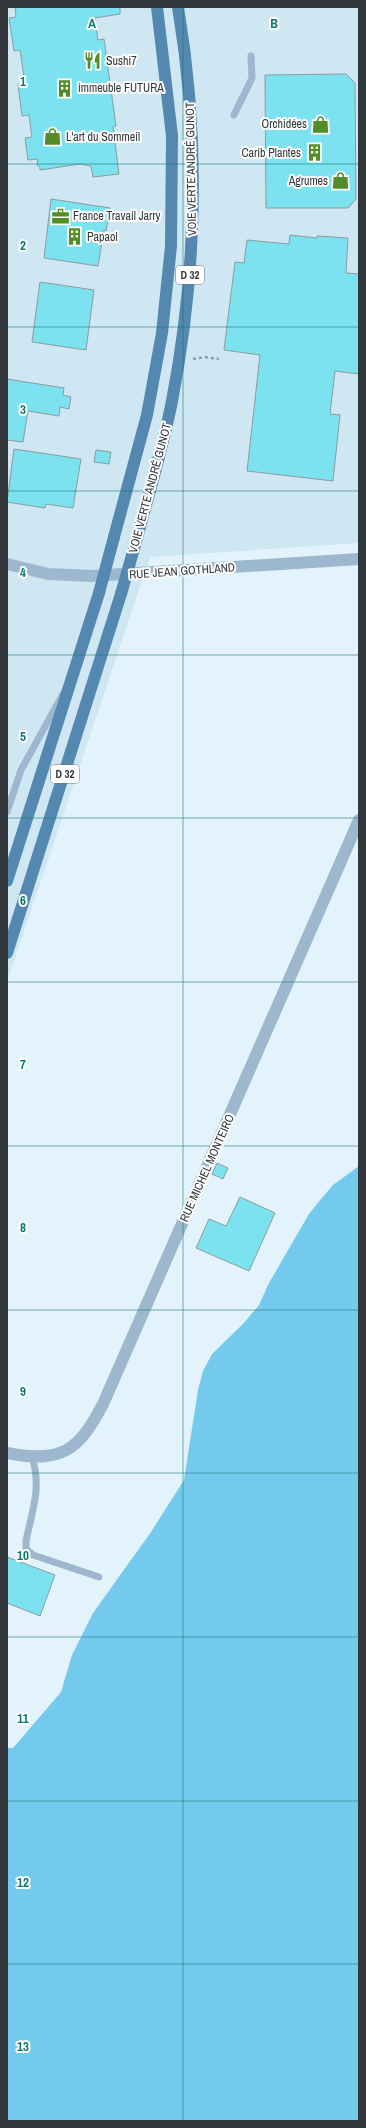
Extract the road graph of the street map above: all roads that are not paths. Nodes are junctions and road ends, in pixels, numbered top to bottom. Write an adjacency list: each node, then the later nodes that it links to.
1 (157, 7): 7 (main road, VOIE VERTE ANDRÉ GUNOT / D 32, bridge)
2 (178, 7): 11 (main road, VOIE VERTE ANDRÉ GUNOT / D 32, bridge)
3 (251, 56): 4 (lane)
4 (234, 115)
5 (359, 559): 6 (street, RUE JEAN GOTHLAND)
6 (7, 564)
7 (72, 676): 8 (lane); 10 (main road, VOIE VERTE ANDRÉ GUNOT / D 32)
8 (7, 812)
9 (359, 820): 13 (street, RUE MICHEL MONTEIRO)
10 (7, 882)
11 (7, 953)
12 (7, 1453): 13 (street, RUE MICHEL MONTEIRO)
13 (32, 1457): 14 (lane)
14 (99, 1577)

